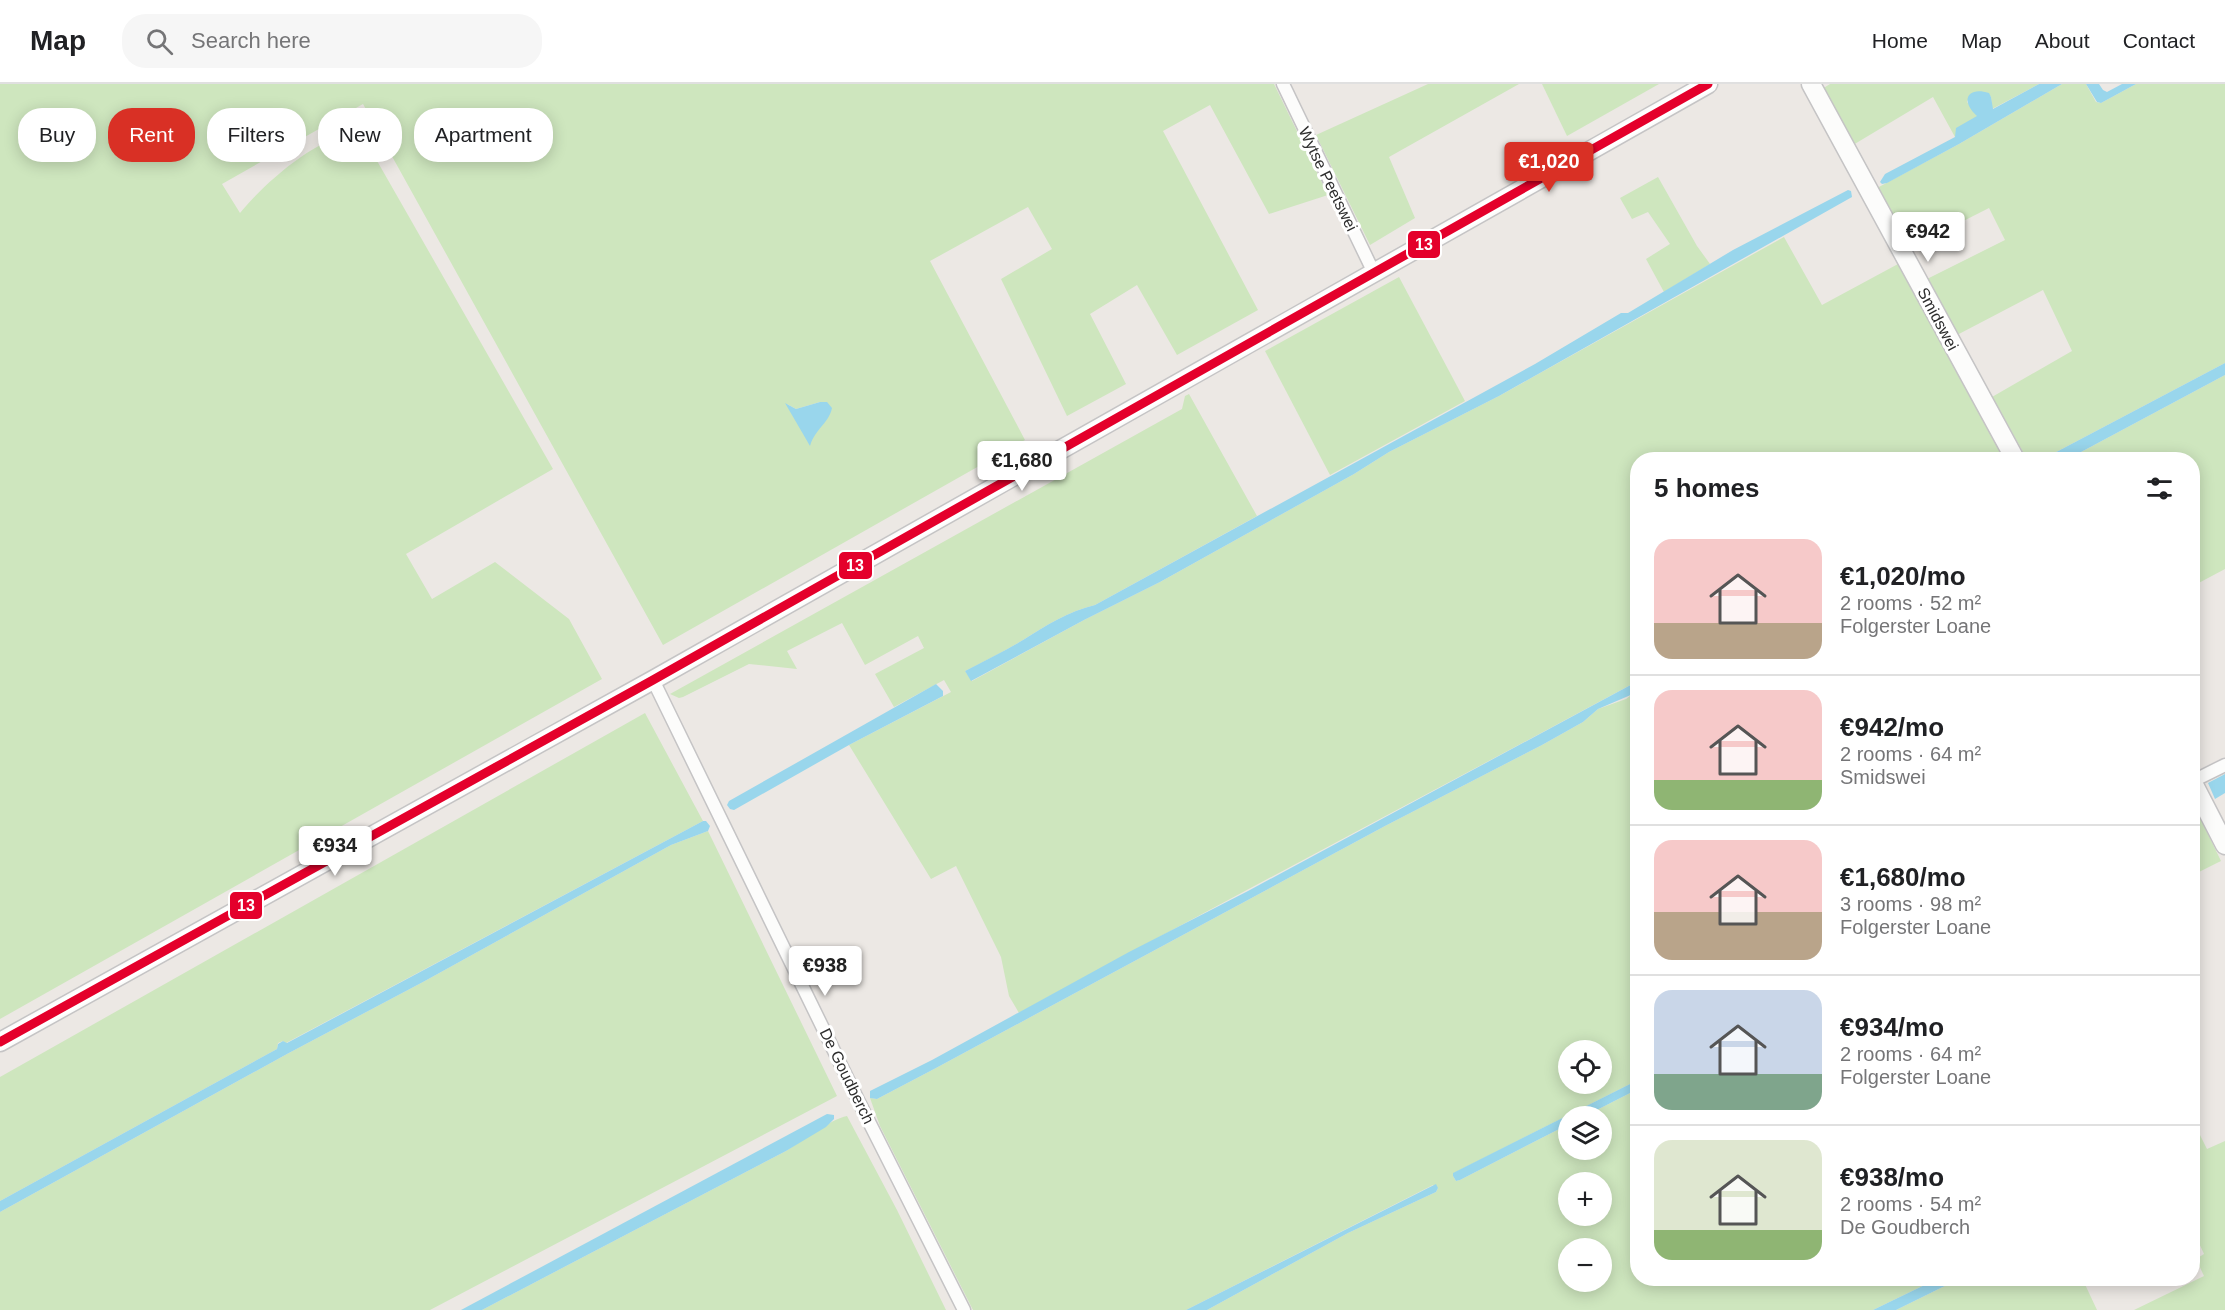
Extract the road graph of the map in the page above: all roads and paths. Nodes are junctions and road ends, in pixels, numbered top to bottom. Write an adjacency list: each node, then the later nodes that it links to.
1 (1283, 84): 4 (street, Wytse Peetswei)
2 (1708, 84): 4 (main road)
3 (1811, 84): 5 (main road, Smidswei)
4 (1374, 273): 6 (main road)
5 (2011, 452)
6 (653, 680): 11 (main road); 12 (street, De Goudberch)
7 (2225, 765): 8 (street)
8 (2200, 778)
9 (2200, 796): 10 (main road)
10 (2225, 845)
11 (0, 1042)
12 (964, 1310)

